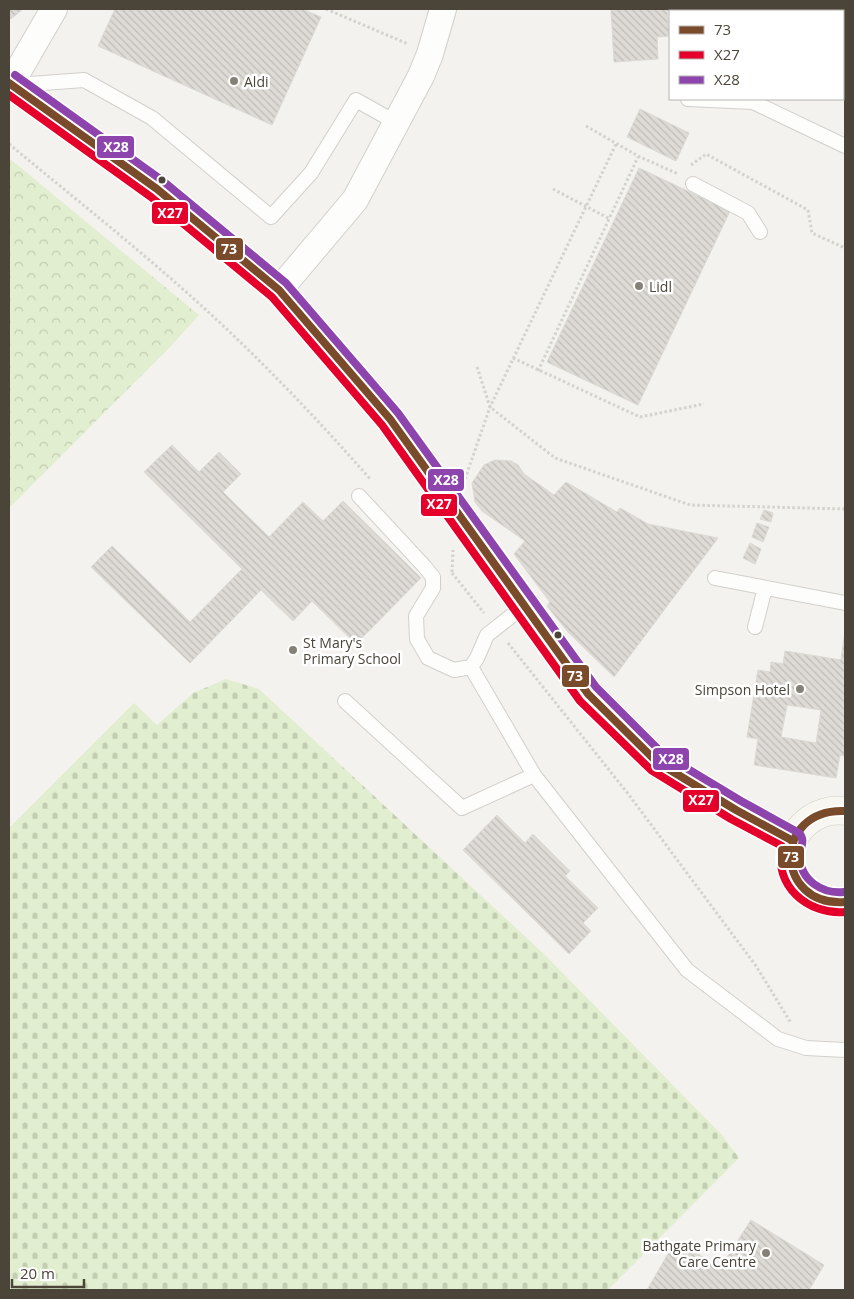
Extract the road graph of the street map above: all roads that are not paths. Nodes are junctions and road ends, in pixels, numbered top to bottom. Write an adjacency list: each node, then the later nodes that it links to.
1 (54, 9): 3 (street)
2 (443, 9): 5 (street)
3 (10, 84): 5 (lane); 9 (street)
4 (710, 100): 6 (lane)
5 (397, 123): 9 (street)
6 (845, 146)
7 (692, 184): 8 (lane)
8 (760, 232)
9 (279, 290): 14 (street)
10 (359, 496): 16 (lane)
11 (715, 578): 12 (lane)
12 (765, 588): 13 (lane); 15 (lane)
13 (845, 603)
14 (524, 606): 16 (lane); 20 (street)
15 (754, 627)
16 (471, 667): 18 (lane)
17 (345, 701): 18 (lane)
18 (534, 775): 22 (lane)
19 (845, 811): 20 (street)
20 (793, 841): 21 (street)
21 (844, 907)
22 (845, 1050)

